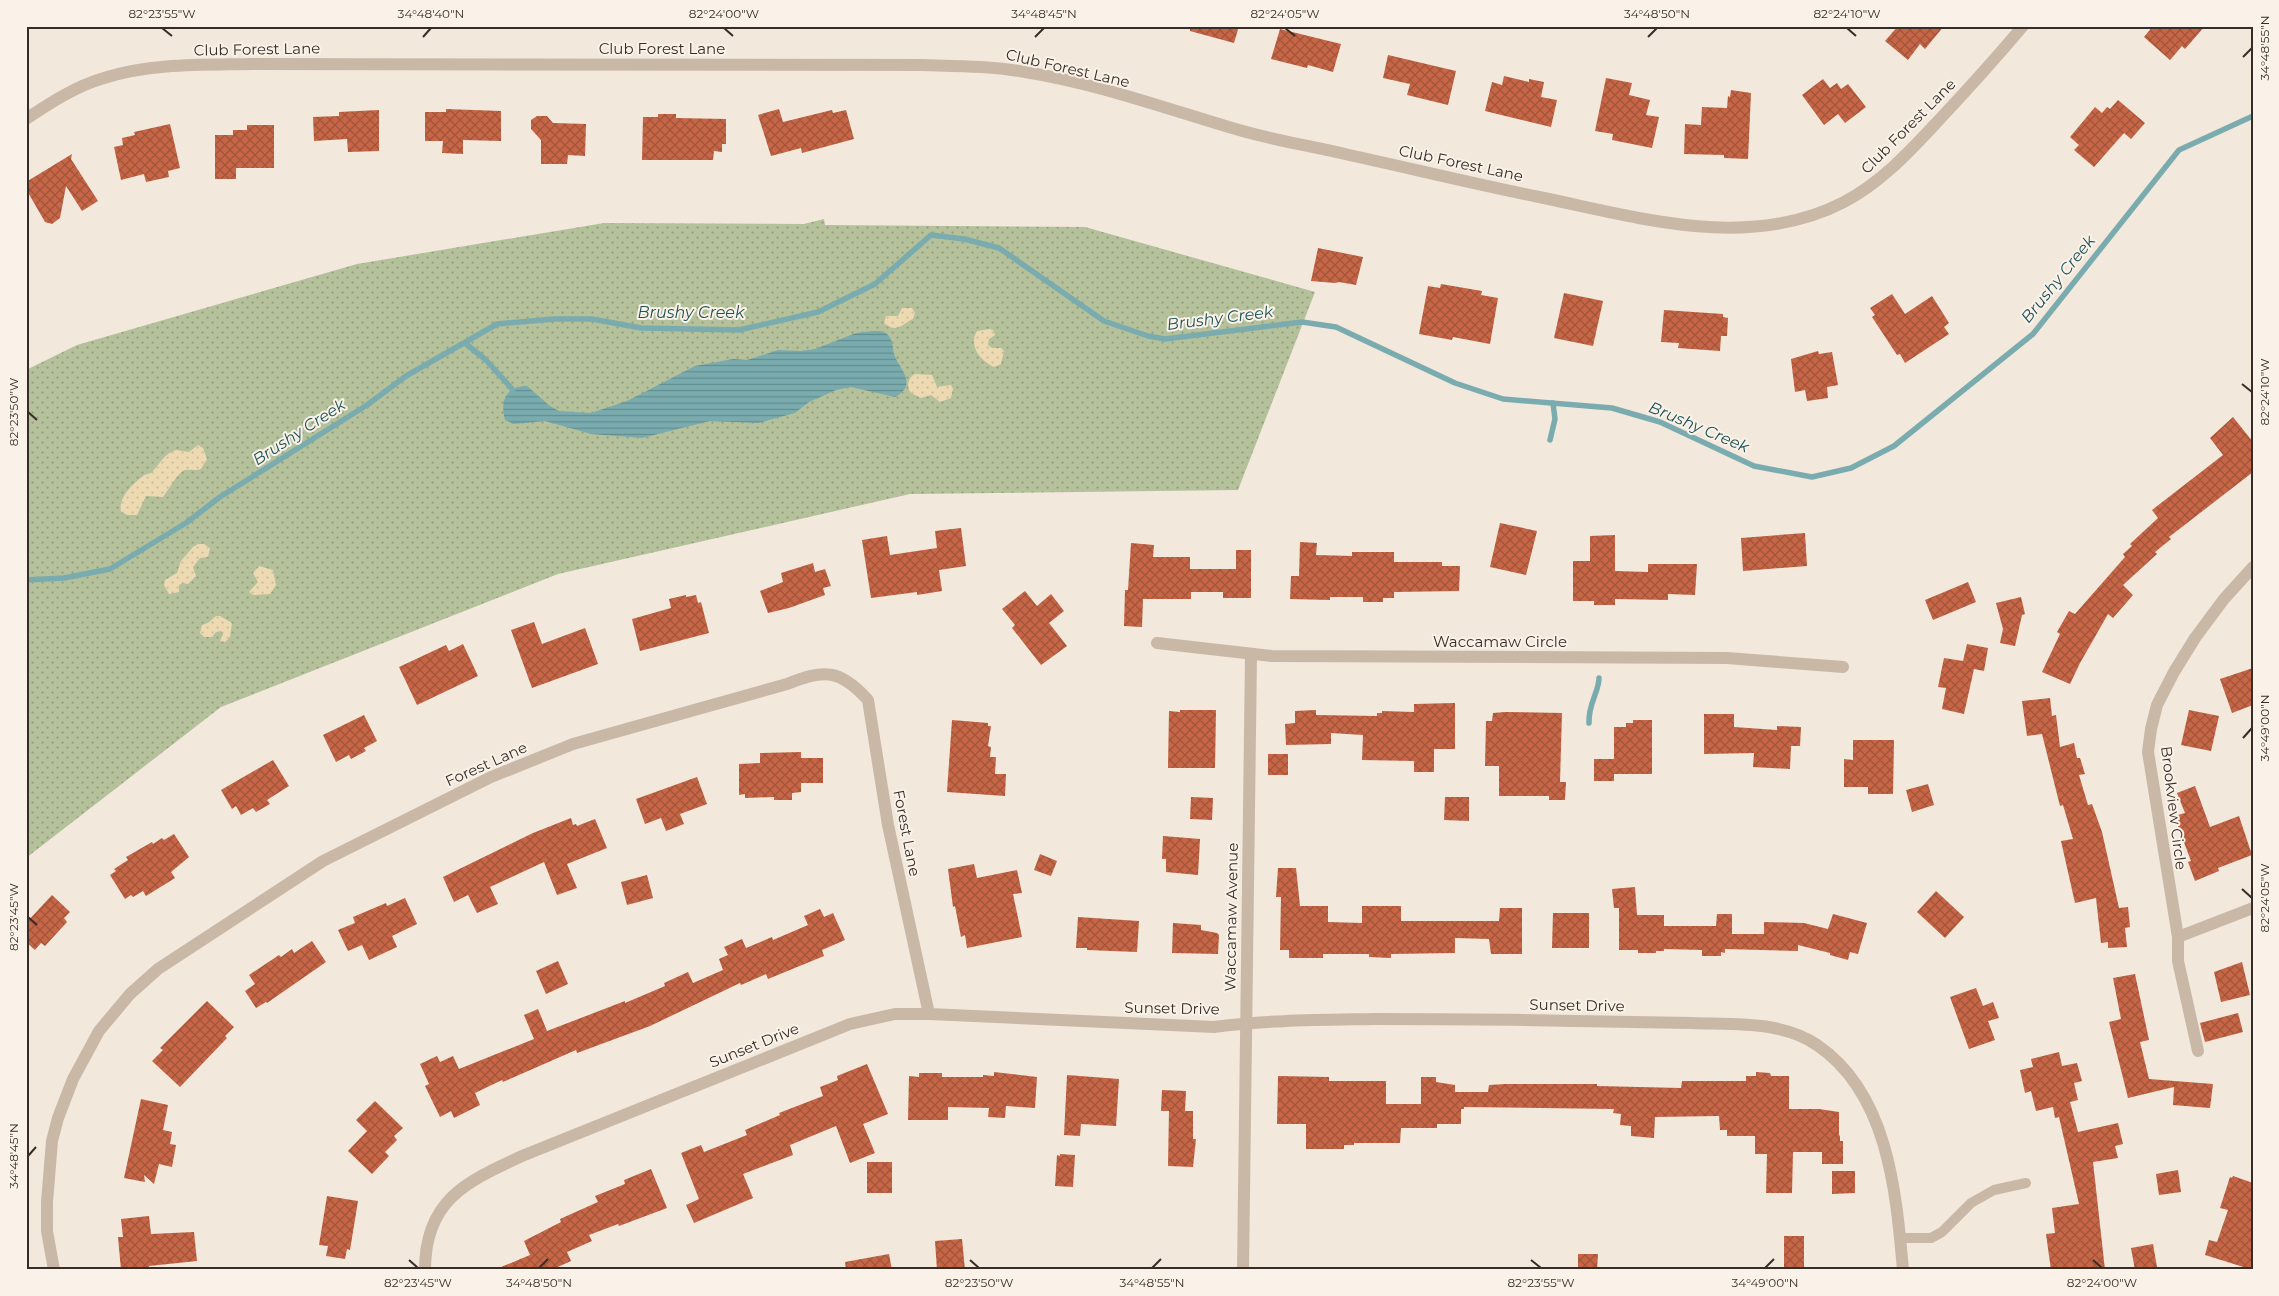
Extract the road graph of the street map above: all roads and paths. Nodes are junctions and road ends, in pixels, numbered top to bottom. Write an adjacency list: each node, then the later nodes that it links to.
1 (2023, 26): 2 (street, Club Forest Lane)
2 (26, 119)
3 (2253, 567): 8 (street, Brookview Circle)
4 (1157, 643): 5 (street, Waccamaw Circle)
5 (1251, 655): 6 (street, Waccamaw Circle); 10 (street, Waccamaw Avenue)
6 (1843, 667)
7 (2253, 908): 8 (street)
8 (2178, 937): 11 (street, Brookview Circle)
9 (929, 1014): 10 (street, Sunset Drive); 14 (street, Forest Lane); 15 (street, Sunset Drive)
10 (1246, 1023): 13 (street, Sunset Drive); 16 (street, Waccamaw Avenue)
11 (2198, 1051)
12 (2026, 1183): 13 (lane)
13 (1900, 1238): 17 (street, Sunset Drive)
14 (54, 1270)
15 (425, 1270)
16 (1243, 1270)
17 (1903, 1270)

